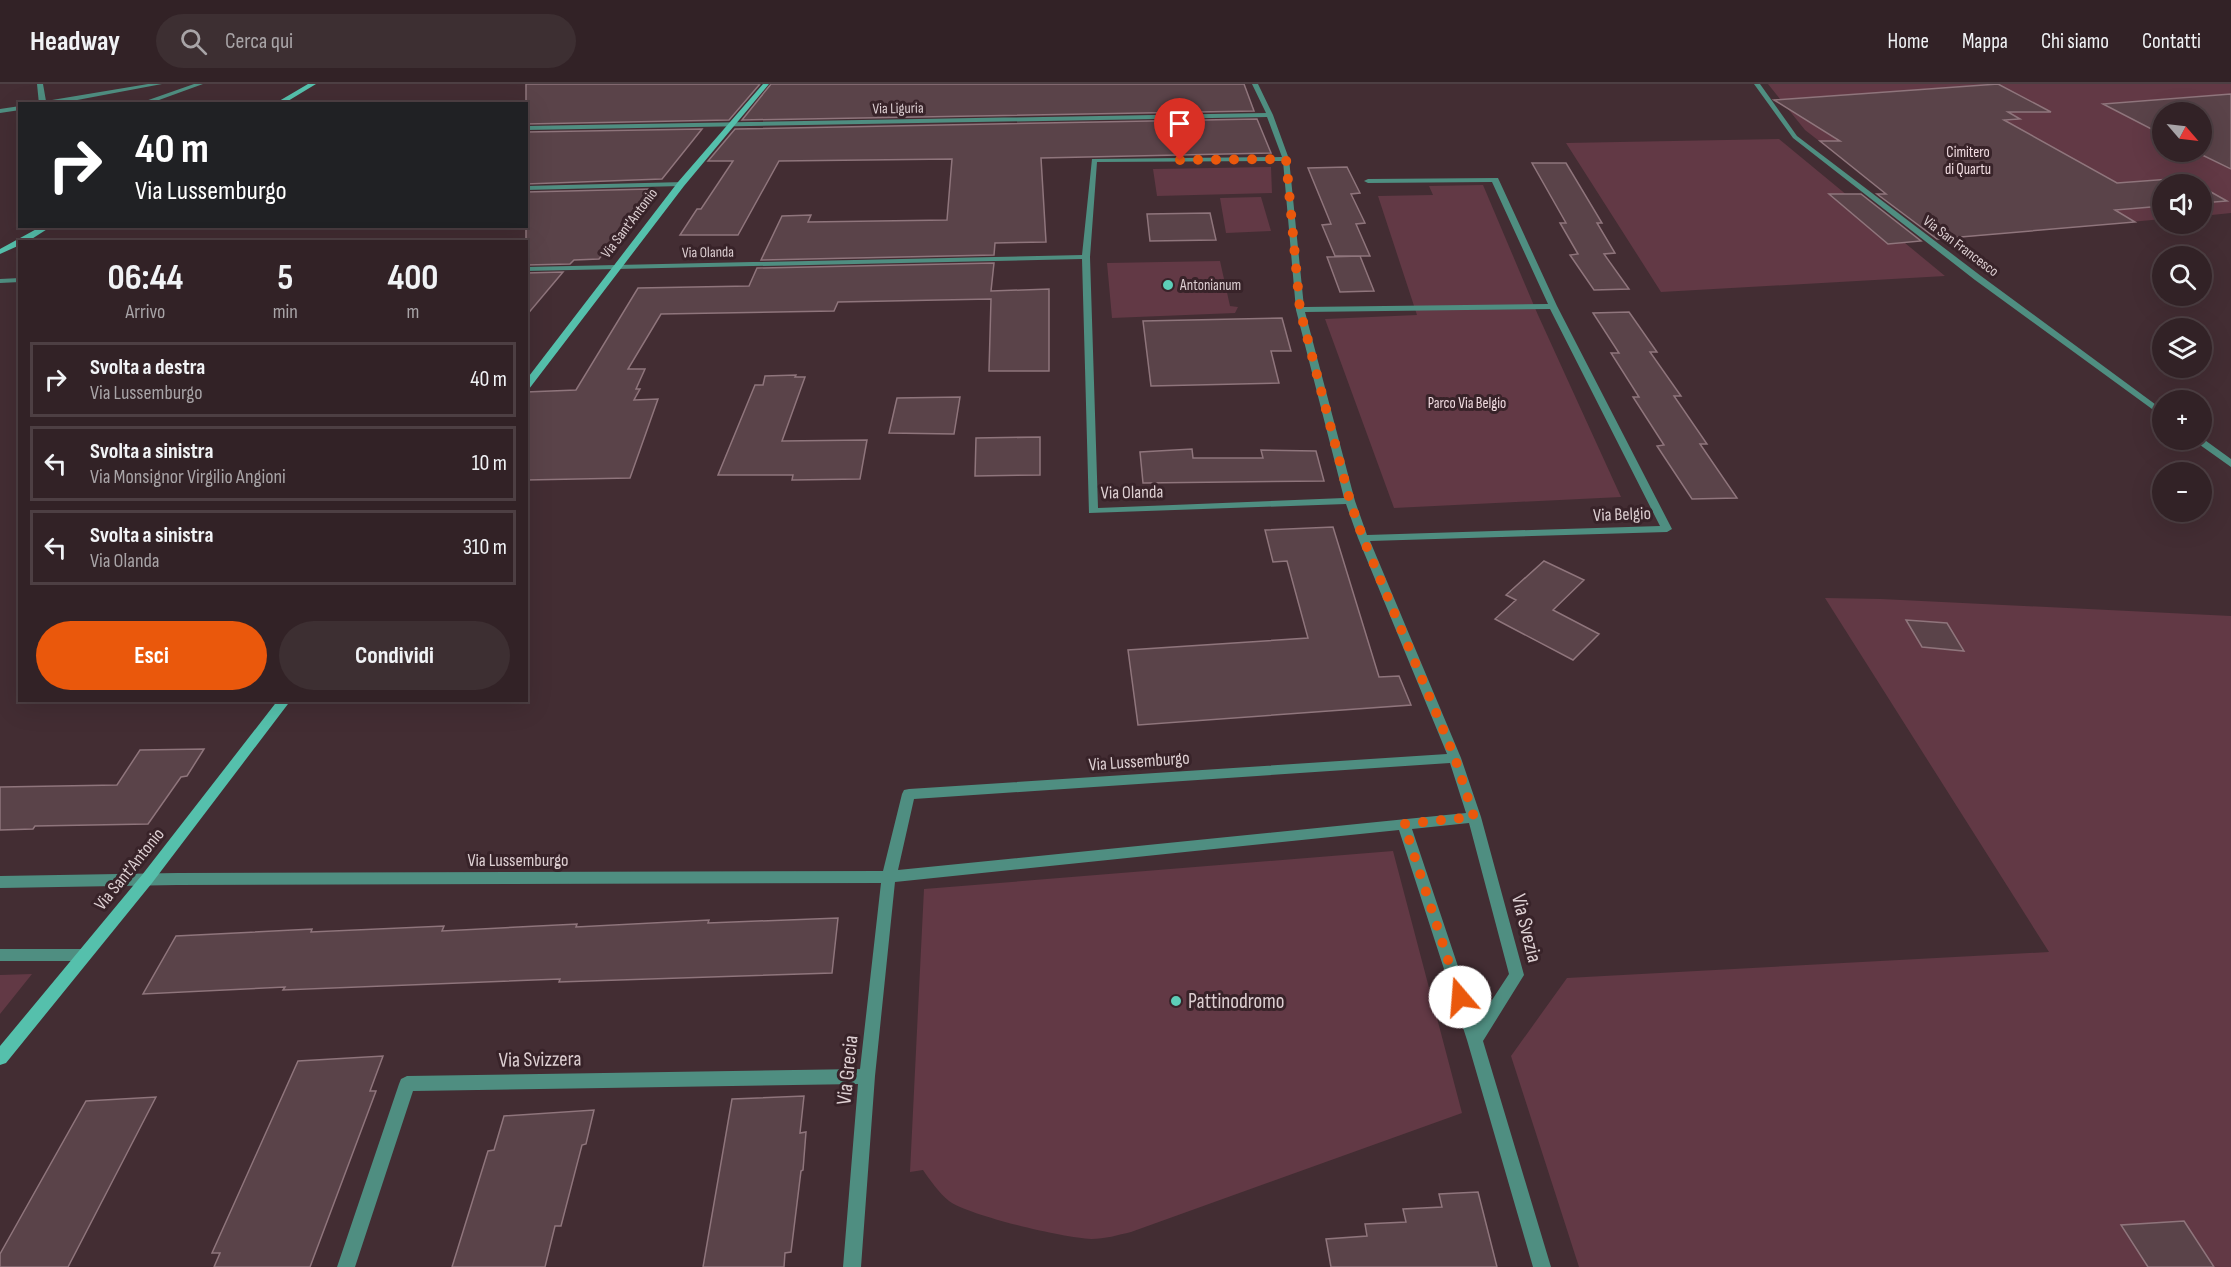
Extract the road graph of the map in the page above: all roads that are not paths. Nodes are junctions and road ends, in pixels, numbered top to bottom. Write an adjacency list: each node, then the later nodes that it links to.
1 (40, 84): 8 (street)
2 (159, 84): 9 (street)
3 (200, 84): 10 (street)
4 (313, 84): 11 (street)
5 (766, 84): 15 (street, Via Sant'Antonio)
6 (1255, 84): 14 (street, Via Svezia)
7 (1757, 84): 33 (street, Via San Francesco)
8 (43, 102)
9 (49, 102)
10 (146, 102)
11 (280, 102)
12 (18, 108): 13 (street)
13 (0, 111)
14 (1270, 115): 15 (street, Via Liguria); 17 (street, Via Svezia)
15 (731, 124): 16 (street, Via Liguria); 19 (street, Via Sant'Antonio)
16 (528, 128)
17 (1286, 159): 25 (street, Via Olanda); 31 (street, Via Svezia)
18 (1368, 181): 30 (street, Via Belgio)
19 (681, 184): 20 (street); 26 (street, Via Sant'Antonio)
20 (528, 188)
21 (45, 228): 22 (street)
22 (24, 240)
23 (18, 243): 24 (street)
24 (0, 252)
25 (1086, 257): 26 (street, Via Olanda); 36 (street, Via Olanda)
26 (620, 267): 27 (street, Via Olanda); 32 (street, Via Sant'Antonio)
27 (528, 269)
28 (18, 280): 29 (street)
29 (0, 281)
30 (1553, 306): 31 (street); 37 (street, Via Belgio)
31 (1300, 310): 36 (street, Via Svezia)
32 (528, 384)
33 (2152, 406)
34 (2212, 450): 35 (street)
35 (2231, 464)
36 (1350, 501): 37 (street, Via Svezia)
37 (1363, 538): 39 (street, Via Svezia)
38 (283, 702): 43 (street, Via Sant'Antonio)
39 (1455, 758): 40 (street, Via Svezia); 42 (street, Via Lussemburgo)
40 (1474, 817): 41 (street, Via Lussemburgo); 47 (street, Via Svezia)
41 (1404, 824): 42 (street, Via Lussemburgo); 47 (street)
42 (889, 876): 43 (street, Via Lussemburgo); 49 (street, Via Grecia)
43 (147, 879): 44 (street, Via Lussemburgo); 46 (street, Via Sant'Antonio)
44 (0, 882)
45 (0, 955): 46 (street)
46 (84, 955): 48 (street, Via Sant'Antonio)
47 (1474, 1040): 52 (street)
48 (0, 1059)
49 (867, 1076): 50 (street, Via Svizzera); 51 (street, Via Grecia)
50 (346, 1267)
51 (852, 1267)
52 (1542, 1267)

